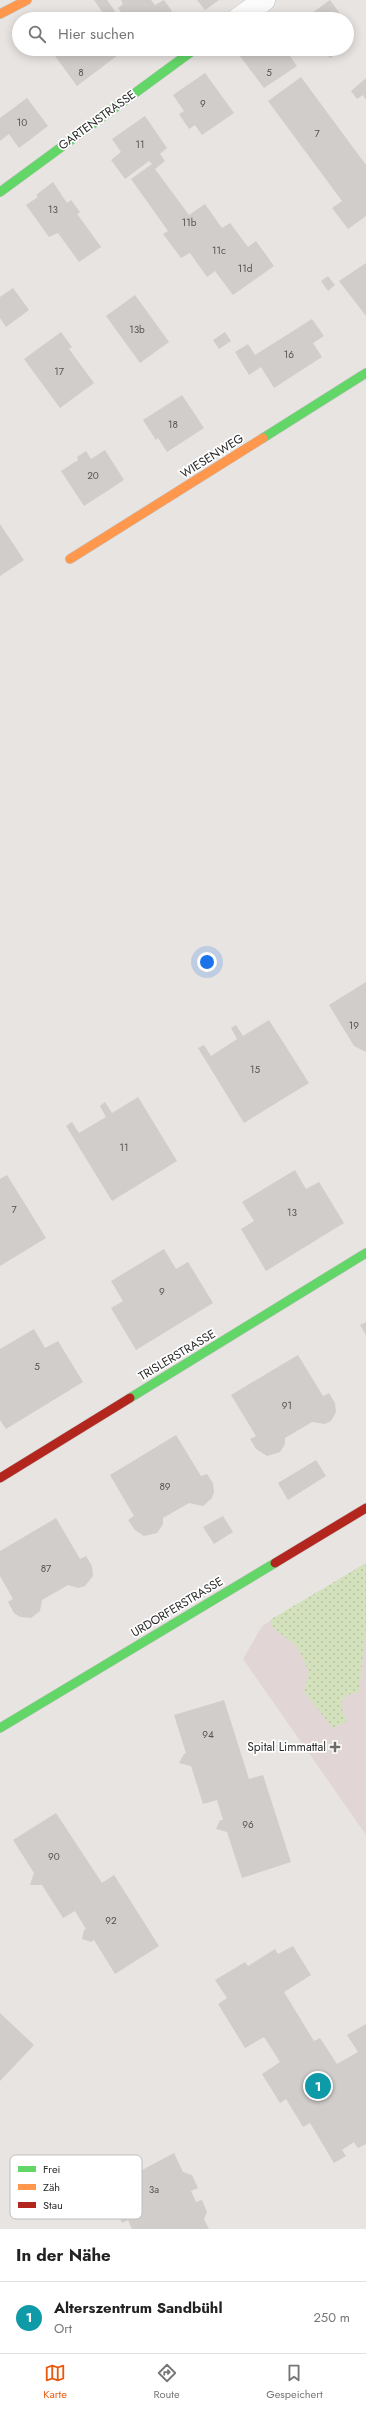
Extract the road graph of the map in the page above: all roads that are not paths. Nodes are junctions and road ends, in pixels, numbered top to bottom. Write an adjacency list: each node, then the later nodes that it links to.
1 (27, 0): 4 (street)
2 (264, 0): 3 (street)
3 (248, 12)
4 (0, 14)
5 (185, 56): 6 (street, GARTENSTRASSE)
6 (0, 192)
7 (366, 373): 8 (street, WIESENWEG)
8 (70, 559)
9 (366, 1253): 10 (street, TRISLERSTRASSE)
10 (0, 1478)
11 (366, 1508): 12 (street, URDORFERSTRASSE)
12 (0, 1728)

